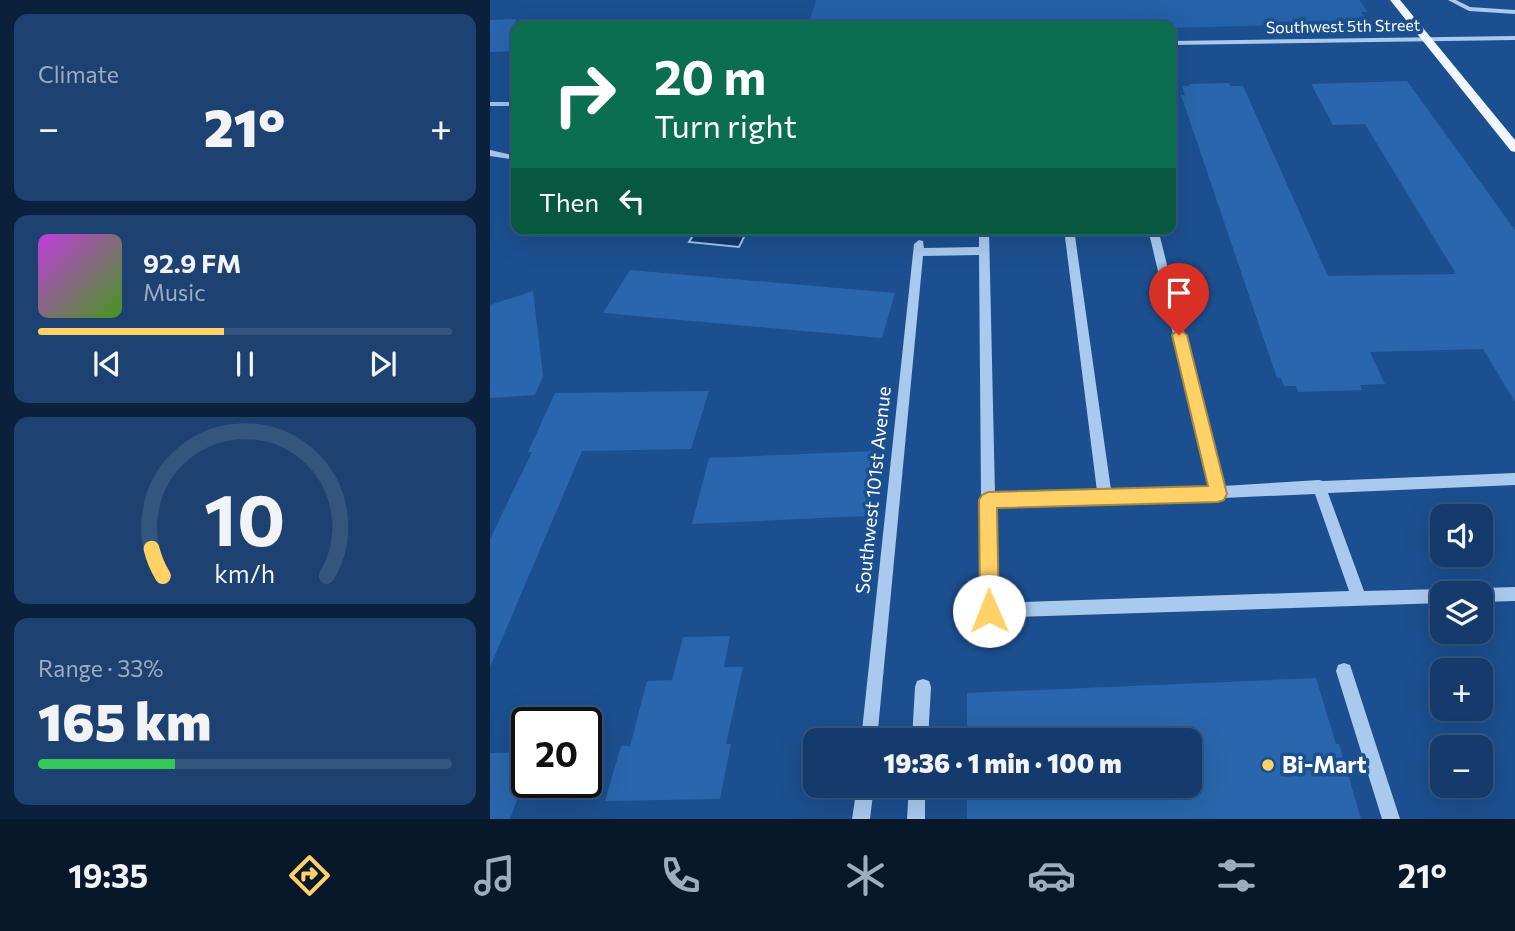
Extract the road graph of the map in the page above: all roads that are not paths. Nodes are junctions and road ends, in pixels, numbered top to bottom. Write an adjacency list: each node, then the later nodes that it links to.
1 (1395, 0): 5 (main road)
2 (1451, 0): 3 (street)
3 (1515, 12)
4 (1515, 38): 5 (street, Southwest 5th Street)
5 (1427, 39): 6 (street, Southwest 5th Street); 7 (main road)
6 (1176, 43)
7 (1515, 148)
8 (490, 153): 9 (street)
9 (511, 157)
10 (984, 235): 13 (street)
11 (1070, 235): 17 (street)
12 (1154, 235): 16 (street)
13 (984, 251): 18 (street); 25 (street, Southwest 101st Avenue)
14 (1515, 479): 15 (street)
15 (1319, 486): 16 (street); 22 (street)
16 (1218, 494): 17 (street)
17 (1105, 498): 18 (street)
18 (988, 500): 22 (street)
19 (1515, 594): 20 (street)
20 (1493, 595)
21 (1430, 596): 22 (street)
22 (1359, 598)
23 (1344, 671): 31 (street)
24 (923, 687): 26 (street)
25 (870, 728)
26 (921, 728)
27 (863, 798): 29 (street)
28 (917, 798): 30 (street)
29 (861, 819)
30 (916, 819)
31 (1391, 819)

